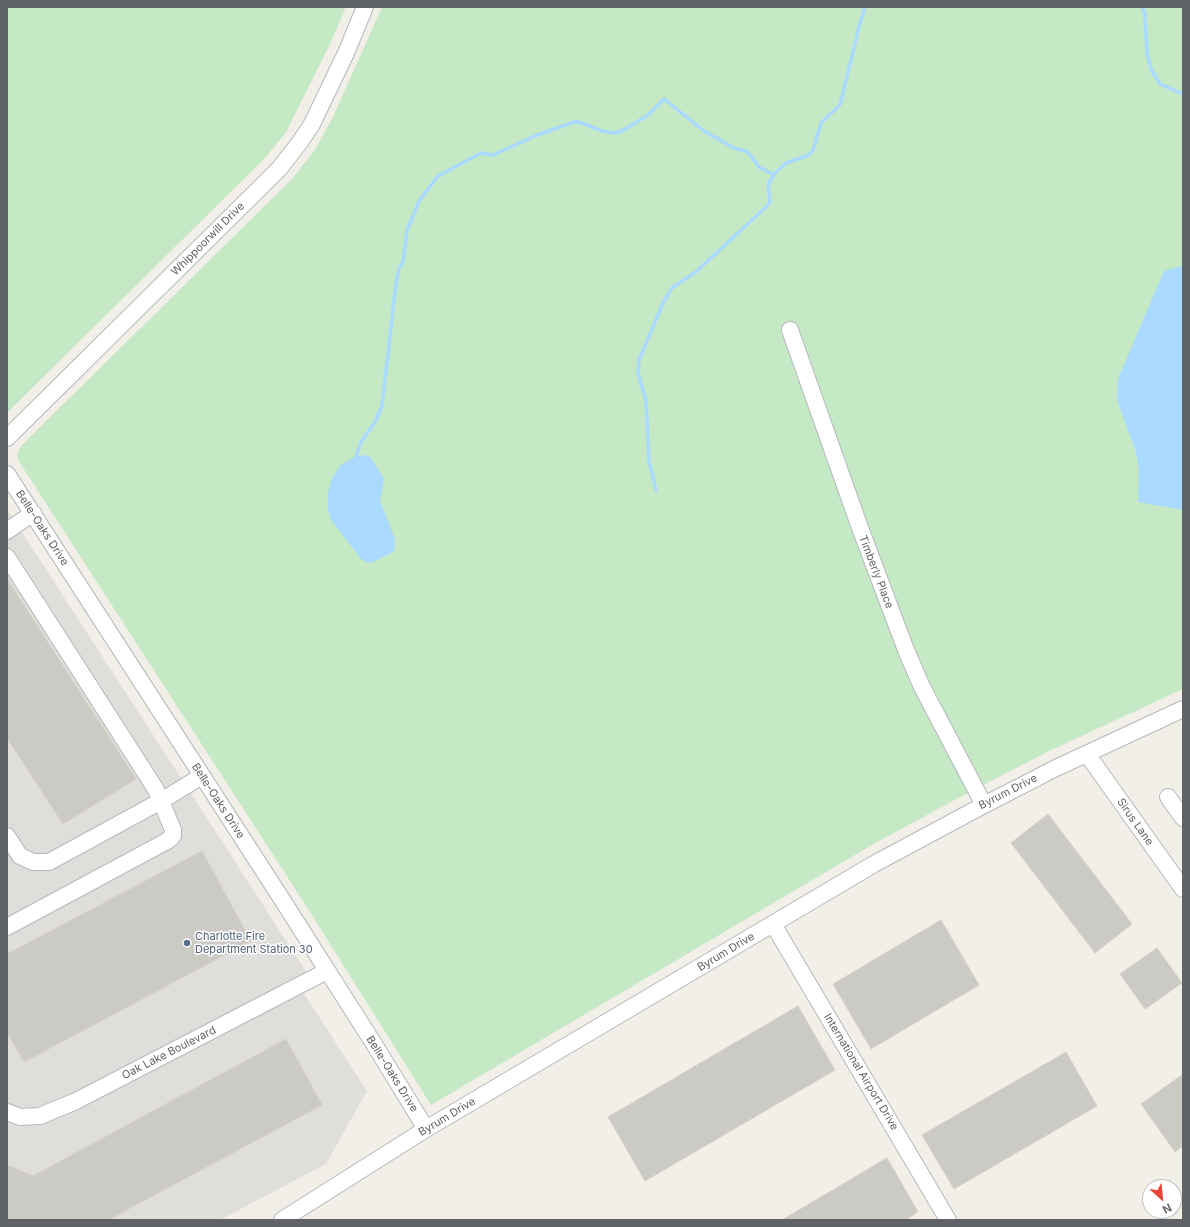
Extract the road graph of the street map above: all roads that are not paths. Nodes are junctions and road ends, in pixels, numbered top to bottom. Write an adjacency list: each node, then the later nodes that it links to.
1 (365, 7): 3 (street, Whippoorwill Drive)
2 (790, 330): 13 (street, Timberly Place)
3 (7, 438)
4 (7, 474): 5 (street, Belle-Oaks Drive)
5 (33, 513): 6 (street); 10 (street, Belle-Oaks Drive)
6 (7, 531)
7 (7, 557): 12 (street)
8 (1183, 709): 9 (street, Byrum Drive)
9 (1086, 754): 13 (street, Byrum Drive); 16 (street, Sirus Lane)
10 (202, 776): 12 (street); 19 (street, Belle-Oaks Drive)
11 (1168, 797): 14 (street)
12 (161, 801): 15 (street); 18 (street)
13 (984, 804): 17 (street, Byrum Drive)
14 (1183, 818)
15 (7, 836)
16 (1183, 889)
17 (773, 924): 21 (street, Byrum Drive); 23 (street, International Airport Drive)
18 (7, 927)
19 (327, 971): 20 (street, Oak Lake Boulevard); 21 (street, Belle-Oaks Drive)
20 (7, 1112)
21 (426, 1129): 22 (street, Byrum Drive)
22 (282, 1220)
23 (948, 1220)

